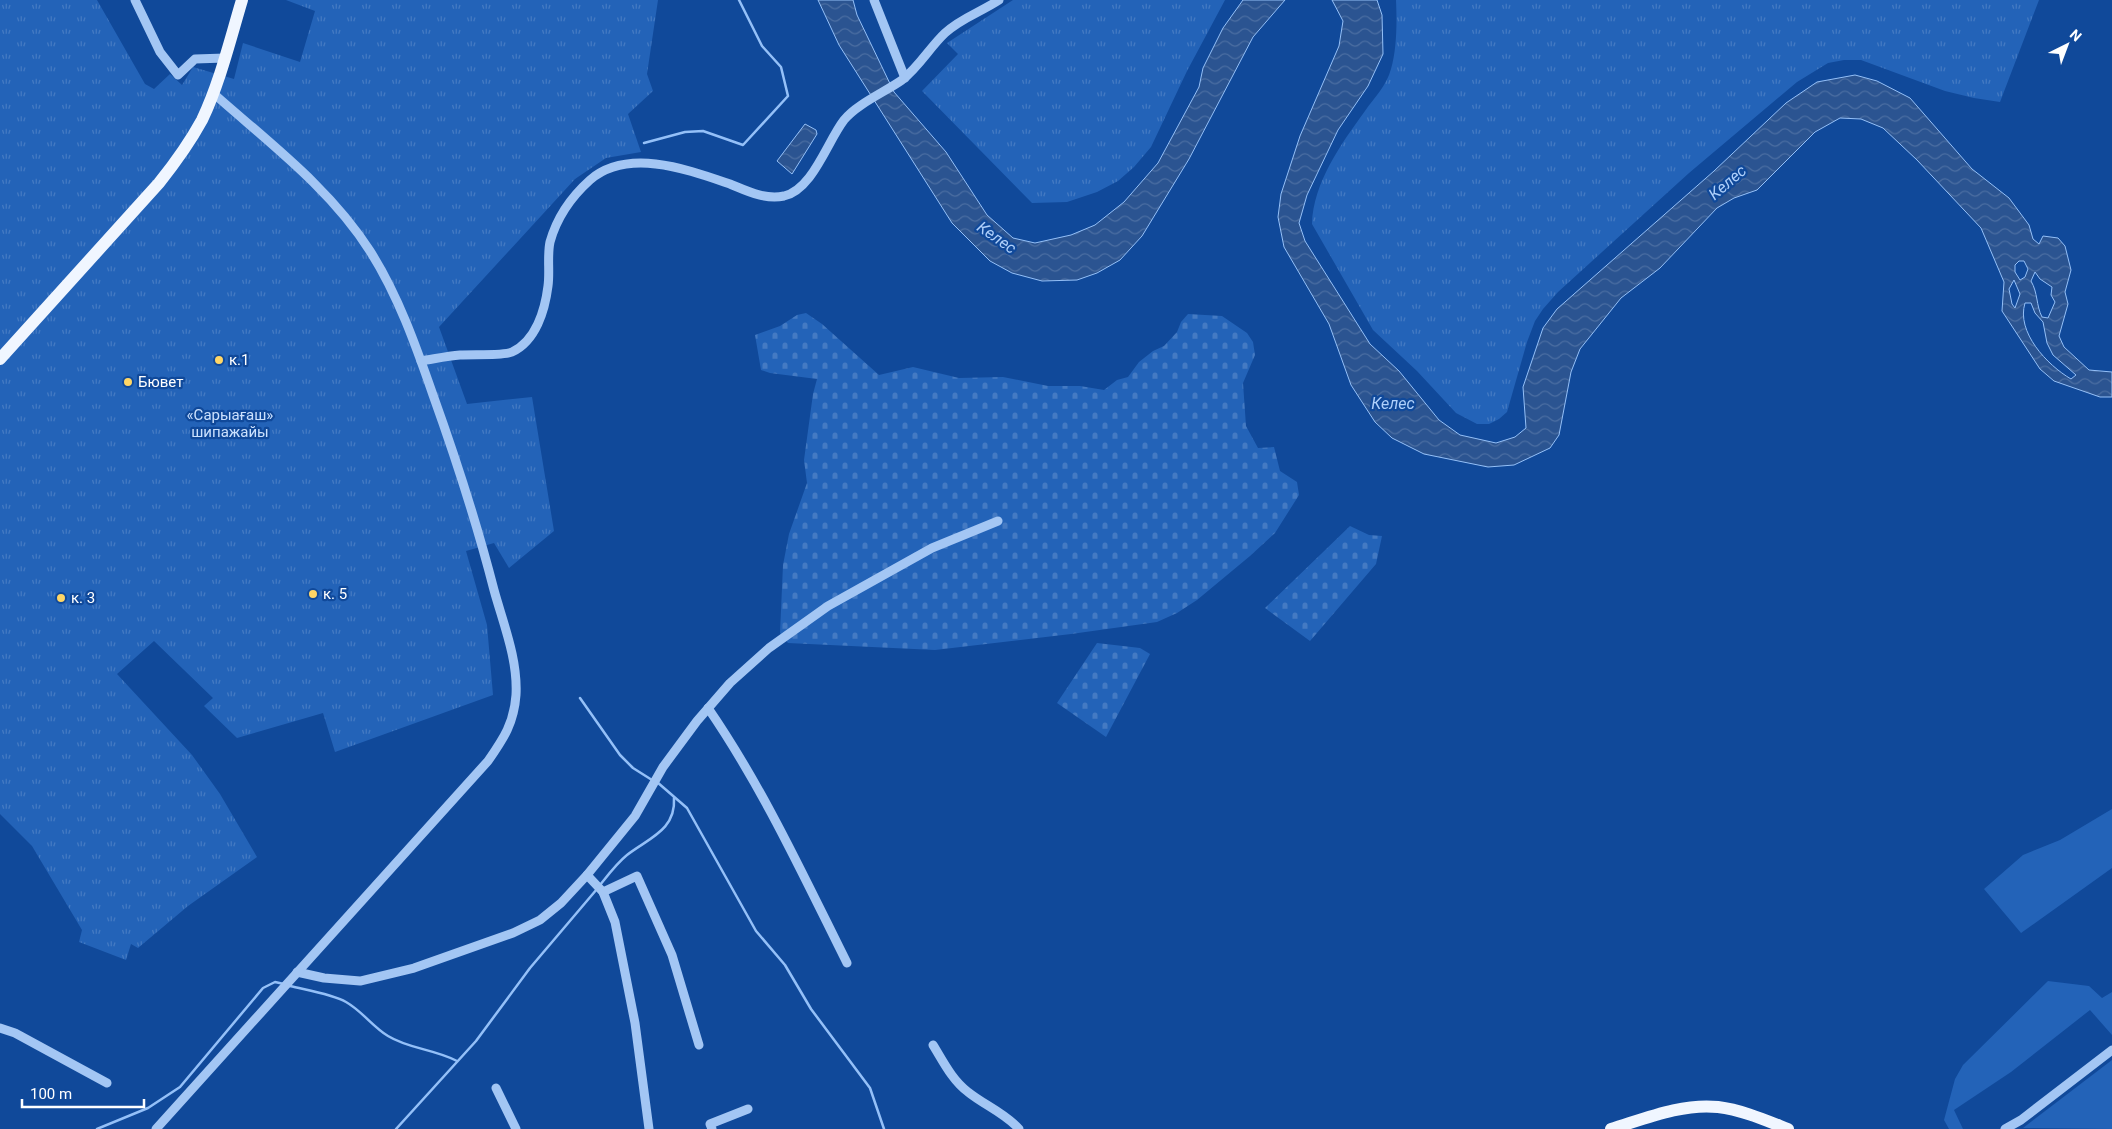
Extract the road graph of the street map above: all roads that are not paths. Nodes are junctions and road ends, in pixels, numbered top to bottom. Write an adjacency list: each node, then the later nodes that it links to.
1 (135, 0): 5 (street)
2 (242, 0): 5 (main road)
3 (874, 0): 6 (street)
4 (999, 0): 6 (street)
5 (225, 58): 7 (main road)
6 (904, 78): 9 (street)
7 (213, 93): 8 (main road); 9 (street)
8 (0, 359)
9 (421, 361): 15 (street)
10 (998, 520): 11 (street)
11 (708, 708): 12 (street); 14 (street)
12 (587, 875): 13 (street); 15 (street)
13 (603, 892): 17 (street); 25 (street)
14 (847, 964)
15 (297, 972): 23 (street)
16 (0, 1028): 20 (street)
17 (699, 1045)
18 (933, 1045): 27 (street)
19 (2112, 1050): 30 (street)
20 (107, 1082)
21 (496, 1088): 24 (street)
22 (748, 1109): 26 (street)
23 (156, 1129)
24 (516, 1129)
25 (649, 1129)
26 (712, 1129)
27 (1018, 1129)
28 (1611, 1129): 29 (main road)
29 (1788, 1129)
30 (2005, 1129)

